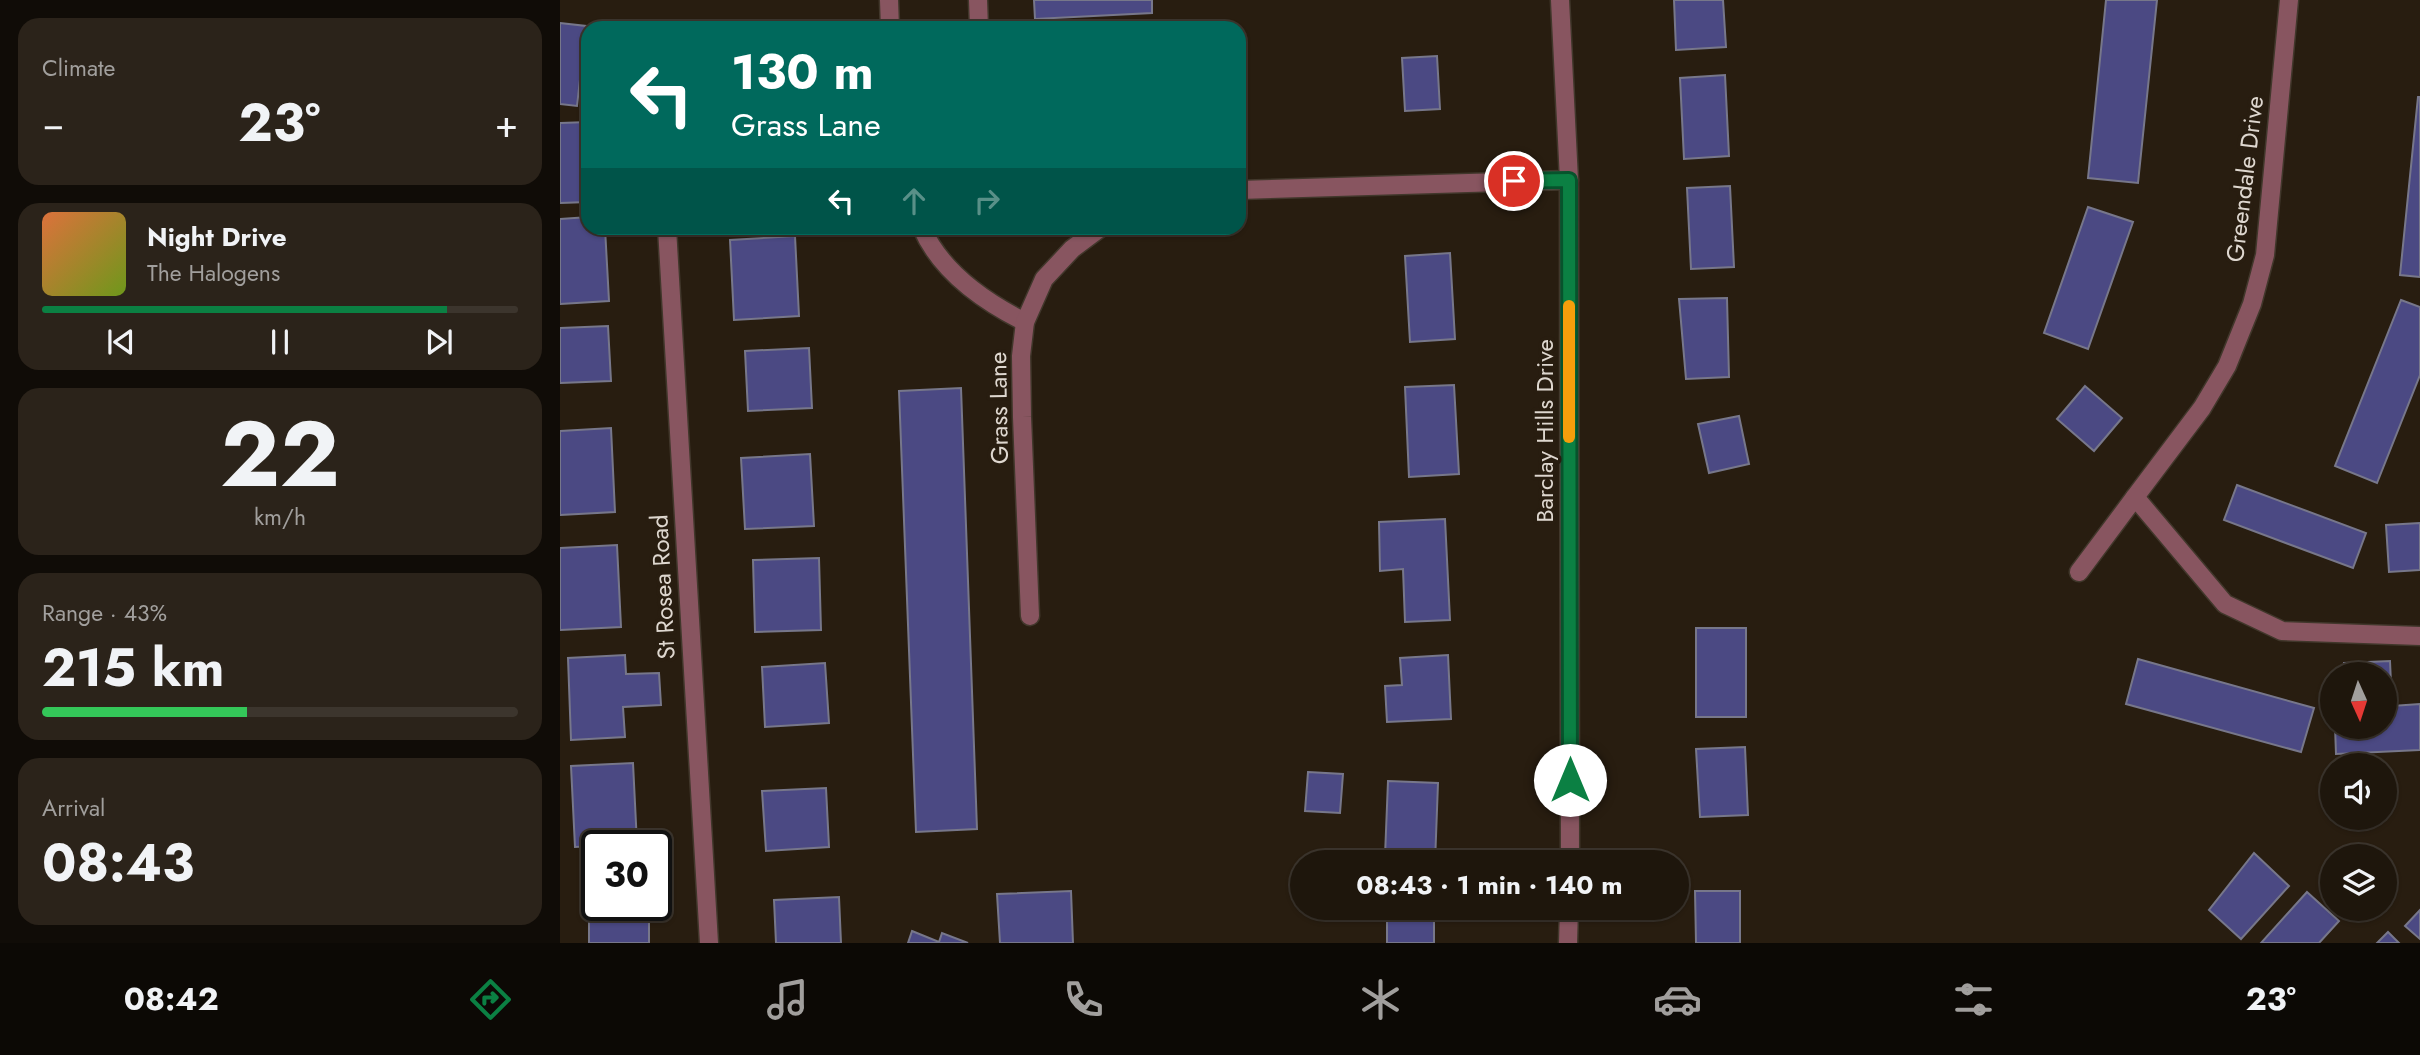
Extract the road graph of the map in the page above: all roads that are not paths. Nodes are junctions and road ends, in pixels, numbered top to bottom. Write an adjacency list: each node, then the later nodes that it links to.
1 (889, 0): 5 (street)
2 (978, 0): 6 (street)
3 (1560, 0): 7 (street, Barclay Hills Drive)
4 (2289, 0): 13 (street, Greendale Drive)
5 (890, 21)
6 (979, 21)
7 (1569, 180): 8 (street); 17 (street, Barclay Hills Drive)
8 (1246, 190)
9 (667, 235): 19 (street, St Rosea Road)
10 (926, 235): 12 (street)
11 (1091, 235): 12 (street, Grass Lane)
12 (1025, 322): 15 (street, Grass Lane)
13 (2136, 498): 14 (street, Greendale Drive); 16 (street)
14 (2079, 572)
15 (1030, 617)
16 (2420, 636)
17 (1570, 850)
18 (1569, 920): 20 (street)
19 (709, 943)
20 (1568, 943)

